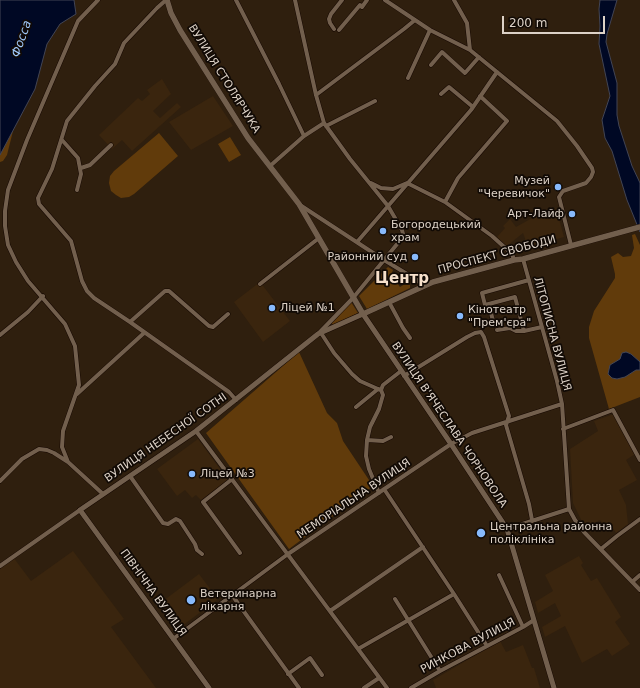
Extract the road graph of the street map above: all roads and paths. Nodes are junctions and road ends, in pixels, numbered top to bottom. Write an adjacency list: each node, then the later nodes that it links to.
1 (98, 0): 45 (street)
2 (166, 0): 23 (street); 25 (main road, ВУЛИЦЯ СТОЛЯРЧУКА)
3 (236, 0): 22 (street)
4 (295, 0): 17 (street)
5 (342, 0): 6 (street)
6 (368, 0)
7 (385, 0): 9 (street)
8 (454, 0): 11 (street)
9 (415, 20): 10 (street); 17 (street)
10 (430, 30): 11 (street); 15 (street)
11 (470, 50): 12 (street)
12 (479, 57): 13 (street); 14 (street)
13 (431, 65)
14 (497, 72): 18 (street); 38 (street)
15 (408, 78)
16 (441, 94): 20 (street)
17 (316, 95): 21 (street)
18 (480, 96): 20 (street); 30 (street)
19 (375, 101): 21 (street)
20 (473, 107): 28 (street)
21 (325, 124): 22 (street); 27 (street)
22 (304, 136): 25 (street)
23 (62, 140): 26 (street); 51 (street)
24 (111, 145): 26 (street)
25 (270, 166): 31 (main road, ВУЛИЦЯ СТОЛЯРЧУКА)
26 (81, 168): 29 (street)
27 (369, 182): 28 (street); 32 (street)
28 (407, 183): 30 (street); 32 (street)
29 (77, 190)
30 (445, 202): 41 (street)
31 (299, 204): 33 (street); 34 (main road, ВУЛИЦЯ СТОЛЯРЧУКА)
32 (388, 206): 37 (street); 40 (street)
33 (319, 218): 34 (street); 37 (street)
34 (311, 224): 36 (main road, ВУЛИЦЯ СТОЛЯРЧУКА)
35 (640, 227): 38 (main road, ПРОСПЕКТ СВОБОДИ)
36 (319, 238): 43 (street); 46 (main road, ВУЛИЦЯ СТОЛЯРЧУКА)
37 (357, 242): 40 (street)
38 (571, 245): 39 (main road, ПРОСПЕКТ СВОБОДИ)
39 (523, 259): 41 (main road, ПРОСПЕКТ СВОБОДИ); 42 (street, ЛІТОПИСНА ВУЛИЦЯ)
40 (384, 260): 44 (street); 46 (street)
41 (514, 260): 44 (main road, ПРОСПЕКТ СВОБОДИ)
42 (529, 280): 48 (street); 53 (street, ЛІТОПИСНА ВУЛИЦЯ)
43 (260, 284)
44 (423, 286): 47 (main road, ПРОСПЕКТ СВОБОДИ)
45 (43, 296): 58 (street); 62 (street)
46 (352, 298): 50 (main road, ВУЛИЦЯ СТОЛЯРЧУКА); 57 (street)
47 (389, 302): 50 (main road, ПРОСПЕКТ СВОБОДИ); 59 (street)
48 (489, 305): 52 (street); 55 (street)
49 (228, 314): 51 (street)
50 (363, 314): 57 (street, ВУЛИЦЯ НЕБЕСНОЇ СОТНІ); 60 (street, ВУЛИЦЯ В'ЯЧЕСЛАВА ЧОРНОВОЛА)
51 (130, 322): 56 (street)
52 (494, 325)
53 (542, 327): 55 (street); 64 (street, ЛІТОПИСНА ВУЛИЦЯ)
54 (497, 330): 55 (street)
55 (524, 331)
56 (144, 333): 62 (street); 63 (street)
57 (319, 334): 61 (street); 63 (street, ВУЛИЦЯ НЕБЕСНОЇ СОТНІ)
58 (0, 335)
59 (410, 338)
60 (402, 373): 61 (street); 66 (street); 71 (street, ВУЛИЦЯ В'ЯЧЕСЛАВА ЧОРНОВОЛА)
61 (380, 389): 65 (street); 70 (street)
62 (75, 396): 73 (street)
63 (236, 400): 68 (street, ВУЛИЦЯ НЕБЕСНОЇ СОТНІ)
64 (562, 404): 66 (street, МЕМОРІАЛЬНА ВУЛИЦЯ); 67 (street, ЛІТОПИСНА ВУЛИЦЯ)
65 (356, 407)
66 (508, 421): 71 (street, МЕМОРІАЛЬНА ВУЛИЦЯ); 83 (street)
67 (563, 428): 72 (street); 80 (street, ЛІТОПИСНА ВУЛИЦЯ)
68 (196, 431): 74 (street, ВУЛИЦЯ НЕБЕСНОЇ СОТНІ); 75 (street)
69 (392, 437): 70 (street)
70 (367, 440): 78 (street)
71 (451, 444): 77 (street, МЕМОРІАЛЬНА ВУЛИЦЯ); 84 (street, ВУЛИЦЯ В'ЯЧЕСЛАВА ЧОРНОВОЛА)
72 (640, 460)
73 (68, 462): 76 (street); 79 (street)
74 (130, 476): 79 (street, ВУЛИЦЯ НЕБЕСНОЇ СОТНІ); 88 (street)
75 (232, 480): 87 (street); 89 (street)
76 (0, 481)
77 (384, 489): 78 (street, МЕМОРІАЛЬНА ВУЛИЦЯ); 85 (street)
78 (379, 493): 89 (street, МЕМОРІАЛЬНА ВУЛИЦЯ)
79 (103, 494): 81 (street, ВУЛИЦЯ НЕБЕСНОЇ СОТНІ)
80 (569, 509): 83 (street); 86 (street)
81 (80, 510): 90 (street, ВУЛИЦЯ НЕБЕСНОЇ СОТНІ); 102 (street, ПІВНІЧНА ВУЛИЦЯ)
82 (640, 519): 86 (street)
83 (532, 520): 84 (street)
84 (507, 529): 99 (street, ВУЛИЦЯ В'ЯЧЕСЛАВА ЧОРНОВОЛА)
85 (424, 547): 95 (street); 98 (street)
86 (601, 549): 93 (street)
87 (240, 553)
88 (202, 554)
89 (288, 554): 96 (street, МЕМОРІАЛЬНА ВУЛИЦЯ); 98 (street)
90 (0, 566)
91 (499, 575): 101 (street)
92 (640, 575): 93 (street)
93 (632, 582): 94 (street)
94 (640, 590)
95 (454, 594): 100 (street); 103 (street)
96 (232, 595): 102 (street, МЕМОРІАЛЬНА ВУЛИЦЯ); 106 (street)
97 (395, 599): 100 (street)
98 (330, 611): 104 (street)
99 (534, 620): 101 (street, РИНКОВА ВУЛИЦЯ); 114 (street, ВУЛИЦЯ В'ЯЧЕСЛАВА ЧОРНОВОЛА)
100 (409, 621): 104 (street); 105 (street)
101 (524, 627): 103 (street, РИНКОВА ВУЛИЦЯ)
102 (173, 639): 109 (street, ПІВНІЧНА ВУЛИЦЯ)
103 (487, 646): 105 (street, РИНКОВА ВУЛИЦЯ)
104 (358, 649): 108 (street)
105 (440, 671): 113 (street, РИНКОВА ВУЛИЦЯ)
106 (288, 674): 107 (street); 110 (street)
107 (322, 674)
108 (379, 678): 111 (street); 112 (street)
109 (209, 688)
110 (299, 688)
111 (364, 688)
112 (387, 688)
113 (411, 688)
114 (554, 688)

